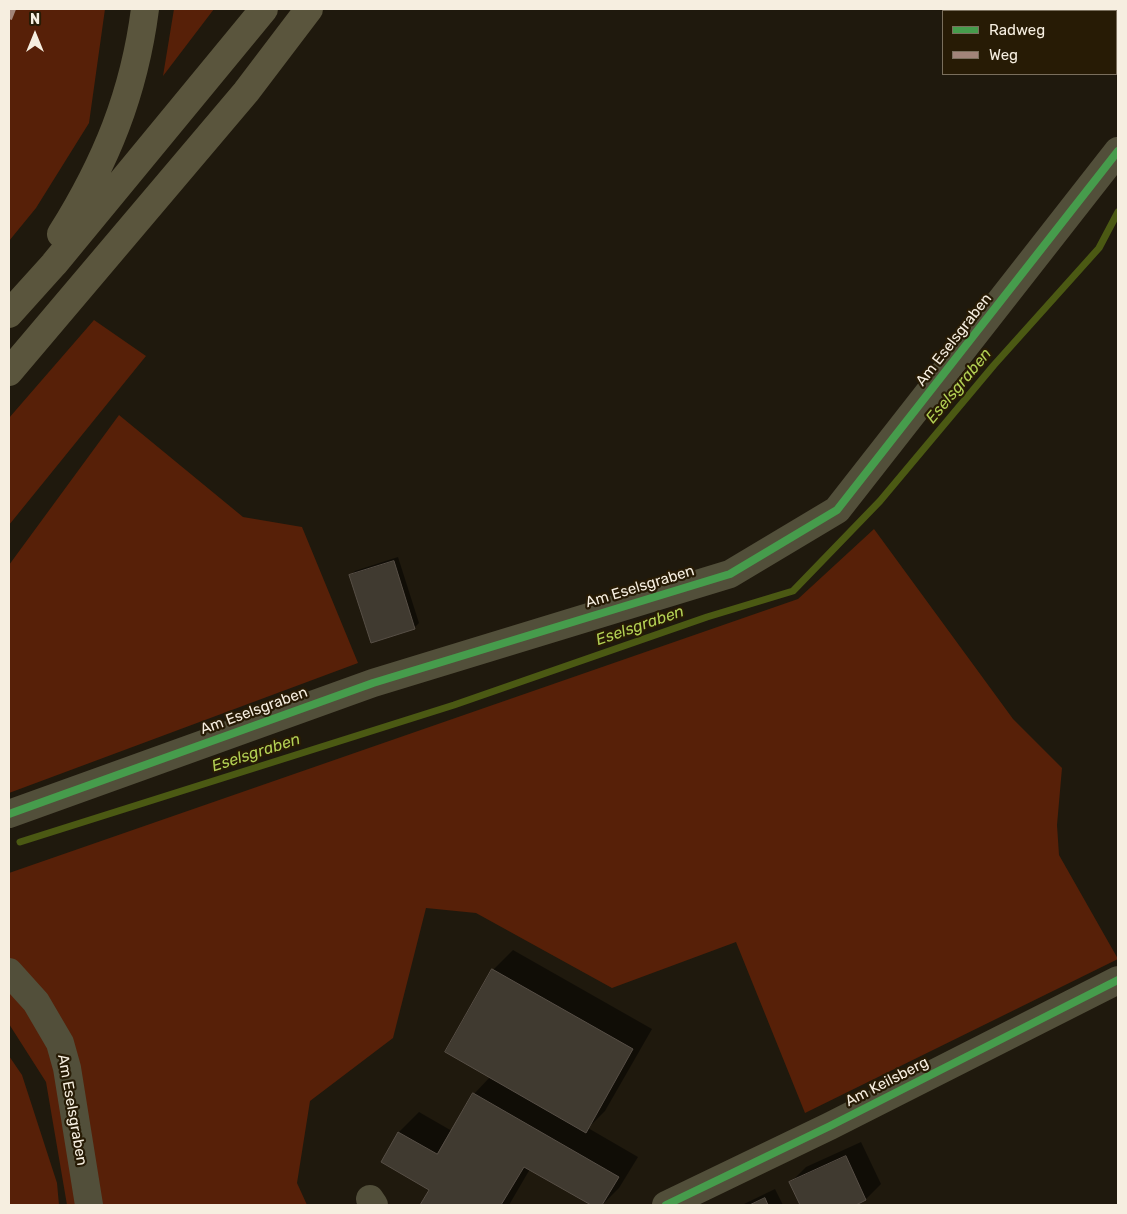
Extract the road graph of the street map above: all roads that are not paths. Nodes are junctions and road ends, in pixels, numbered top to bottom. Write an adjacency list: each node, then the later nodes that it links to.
1 (145, 9): 5 (highway)
2 (264, 9): 5 (highway)
3 (309, 9): 6 (highway)
4 (1118, 151): 7 (street, Am Eselsgraben)
5 (12, 311)
6 (9, 372)
7 (9, 814)
8 (9, 972): 10 (street, Am Eselsgraben)
9 (1118, 980): 11 (street, Am Keilsberg)
10 (88, 1205)
11 (666, 1205)

